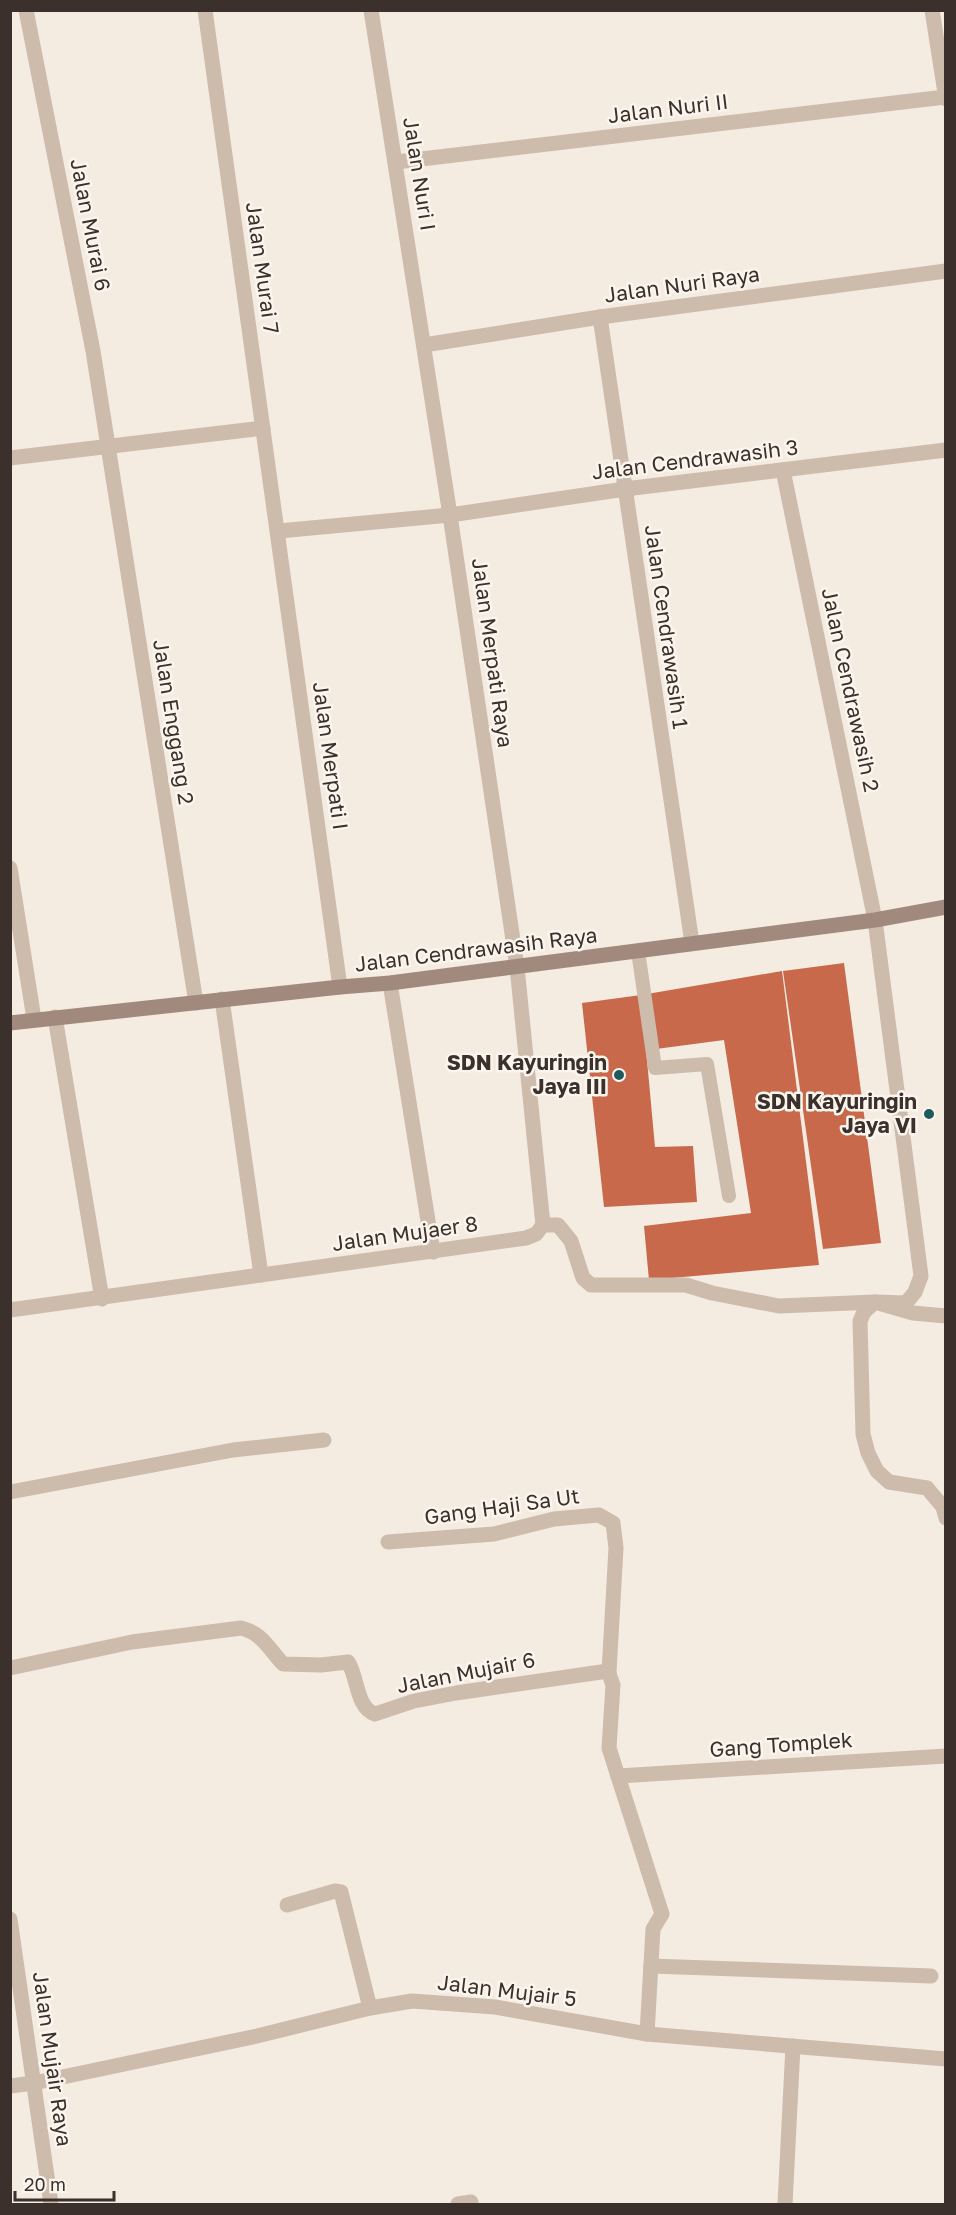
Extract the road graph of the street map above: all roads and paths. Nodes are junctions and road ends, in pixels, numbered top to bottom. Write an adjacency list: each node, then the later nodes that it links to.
1 (26, 10): 11 (street, Jalan Murai 6)
2 (205, 10): 10 (street, Jalan Murai 7)
3 (371, 10): 6 (street, Jalan Nuri I)
4 (932, 10): 5 (street)
5 (945, 98): 6 (street, Jalan Nuri II)
6 (396, 162): 9 (street, Jalan Nuri I)
7 (945, 271): 8 (street, Jalan Nuri Raya)
8 (600, 317): 9 (street, Jalan Nuri Raya); 15 (street, Jalan Cendrawasih 1)
9 (424, 345): 16 (street, Jalan Merpati Raya)
10 (263, 428): 11 (street); 17 (street, Jalan Murai 7)
11 (108, 448): 13 (street); 27 (street, Jalan Enggang 2)
12 (945, 450): 14 (street, Jalan Cendrawasih 3)
13 (10, 458)
14 (783, 470): 15 (street, Jalan Cendrawasih 3); 20 (street, Jalan Cendrawasih 2)
15 (625, 489): 16 (street, Jalan Cendrawasih 3); 21 (street, Jalan Cendrawasih 1)
16 (450, 515): 17 (street, Jalan Cendrawasih 3); 23 (street, Jalan Merpati Raya)
17 (279, 531): 25 (street, Jalan Merpati I)
18 (10, 868): 29 (street)
19 (945, 907): 20 (street, Jalan Cendrawasih Raya)
20 (875, 920): 21 (street, Jalan Cendrawasih Raya); 36 (street, Jalan Cendrawasih 2)
21 (692, 943): 22 (street, Jalan Cendrawasih Raya)
22 (638, 951): 23 (street, Jalan Cendrawasih Raya); 31 (lane)
23 (517, 967): 24 (street, Jalan Cendrawasih Raya); 32 (street)
24 (390, 983): 25 (street, Jalan Cendrawasih Raya); 33 (street)
25 (340, 987): 26 (street, Jalan Cendrawasih Raya)
26 (222, 999): 27 (street, Jalan Cendrawasih Raya); 34 (street)
27 (196, 1003): 28 (street, Jalan Cendrawasih Raya)
28 (55, 1017): 29 (street, Jalan Cendrawasih Raya); 35 (street)
29 (34, 1019): 30 (street, Jalan Cendrawasih Raya)
30 (10, 1023)
31 (729, 1196)
32 (543, 1225): 33 (street, Jalan Mujaer 8); 36 (street)
33 (433, 1252): 34 (street, Jalan Mujaer 8)
34 (261, 1275): 35 (street, Jalan Mujaer 8)
35 (102, 1299): 37 (street, Jalan Mujaer 8)
36 (875, 1302): 38 (street); 41 (street)
37 (10, 1310)
38 (945, 1316)
39 (324, 1440): 40 (street)
40 (10, 1491)
41 (945, 1518)
42 (388, 1542): 44 (street, Gang Haji Sa Ut)
43 (10, 1668): 44 (street, Jalan Mujair 6)
44 (609, 1672): 46 (street)
45 (945, 1756): 46 (street, Gang Tomplek)
46 (618, 1776): 49 (street)
47 (287, 1905): 51 (street)
48 (10, 1918): 55 (street, Jalan Mujair Raya)
49 (651, 1966): 50 (street); 52 (street)
50 (931, 1976)
51 (370, 2008): 52 (street, Jalan Mujair 5); 55 (street, Jalan Mujair 5)
52 (647, 2034): 53 (street, Jalan Mujair 5)
53 (793, 2046): 54 (street, Jalan Mujair 5); 58 (street)
54 (945, 2059)
55 (34, 2083): 56 (street, Jalan Mujair 5); 57 (street, Jalan Mujair Raya)
56 (10, 2085)
57 (51, 2205)
58 (785, 2205)

